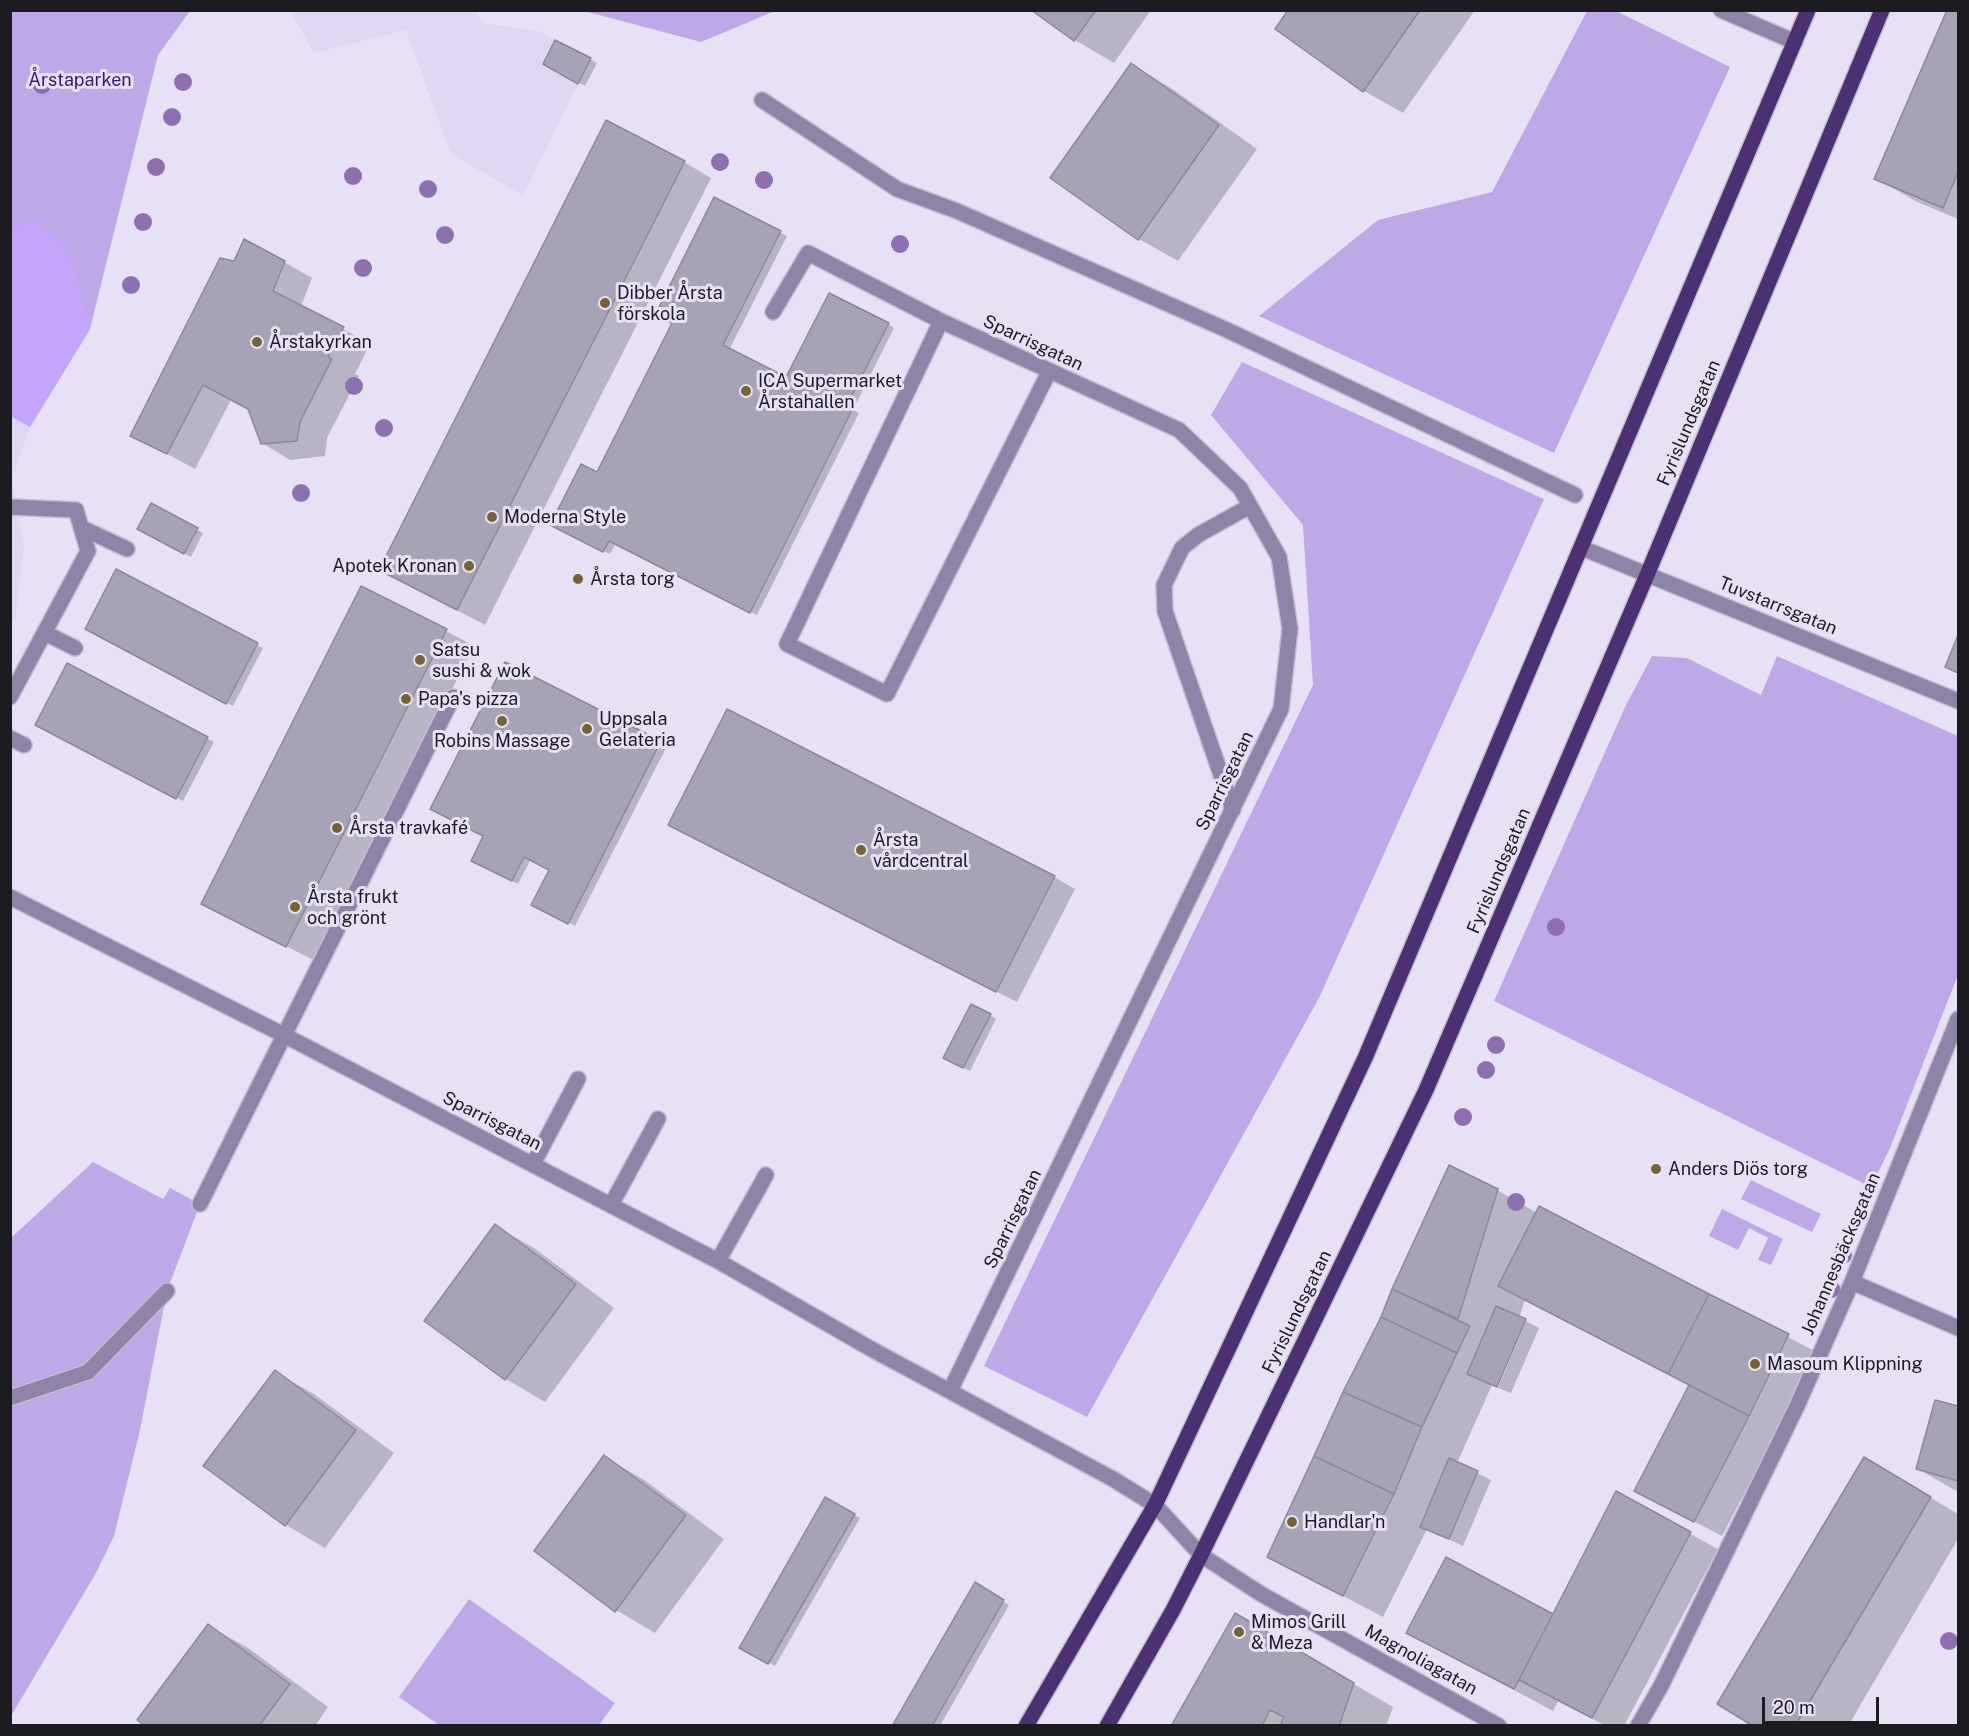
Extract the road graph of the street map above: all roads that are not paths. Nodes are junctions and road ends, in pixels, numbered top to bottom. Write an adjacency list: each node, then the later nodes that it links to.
1 (1721, 10): 4 (street)
2 (1808, 10): 4 (main road)
3 (1882, 10): 15 (main road, Fyrislundsgatan)
4 (1795, 42): 13 (main road)
5 (762, 100): 9 (street)
6 (773, 312): 7 (street, Sparrisgatan)
7 (941, 321): 8 (street, Sparrisgatan); 8 (street)
8 (1049, 372): 10 (street, Sparrisgatan)
9 (1575, 495)
10 (1250, 506): 21 (street, Sparrisgatan); 21 (street)
11 (10, 507): 12 (street)
12 (82, 528): 14 (street); 16 (street)
13 (1582, 548): 15 (street, Tuvstarrsgatan); 37 (main road)
14 (127, 549)
15 (1647, 574): 20 (street, Tuvstarrsgatan); 38 (main road, Fyrislundsgatan)
16 (45, 633): 17 (street); 18 (street)
17 (75, 648)
18 (10, 697)
19 (453, 698): 24 (street)
20 (1959, 701)
21 (1233, 810): 35 (street, Sparrisgatan)
22 (10, 897): 24 (street, Sparrisgatan)
23 (1959, 1019): 32 (street, Johannesbäcksgatan)
24 (283, 1034): 27 (street, Sparrisgatan); 29 (street)
25 (578, 1078): 27 (street)
26 (658, 1119): 30 (street)
27 (533, 1164): 30 (street, Sparrisgatan)
28 (766, 1175): 31 (street)
29 (200, 1204)
30 (611, 1205): 31 (street, Sparrisgatan)
31 (718, 1261): 35 (street, Sparrisgatan)
32 (1852, 1282): 34 (street); 42 (street, Johannesbäcksgatan)
33 (167, 1291): 36 (street)
34 (1959, 1328)
35 (950, 1391): 37 (street, Sparrisgatan)
36 (10, 1398)
37 (1155, 1505): 38 (street, Magnoliagatan); 39 (main road)
38 (1201, 1555): 40 (main road, Fyrislundsgatan); 41 (street, Magnoliagatan)
39 (1026, 1725)
40 (1107, 1725)
41 (1499, 1725)
42 (1638, 1725)

